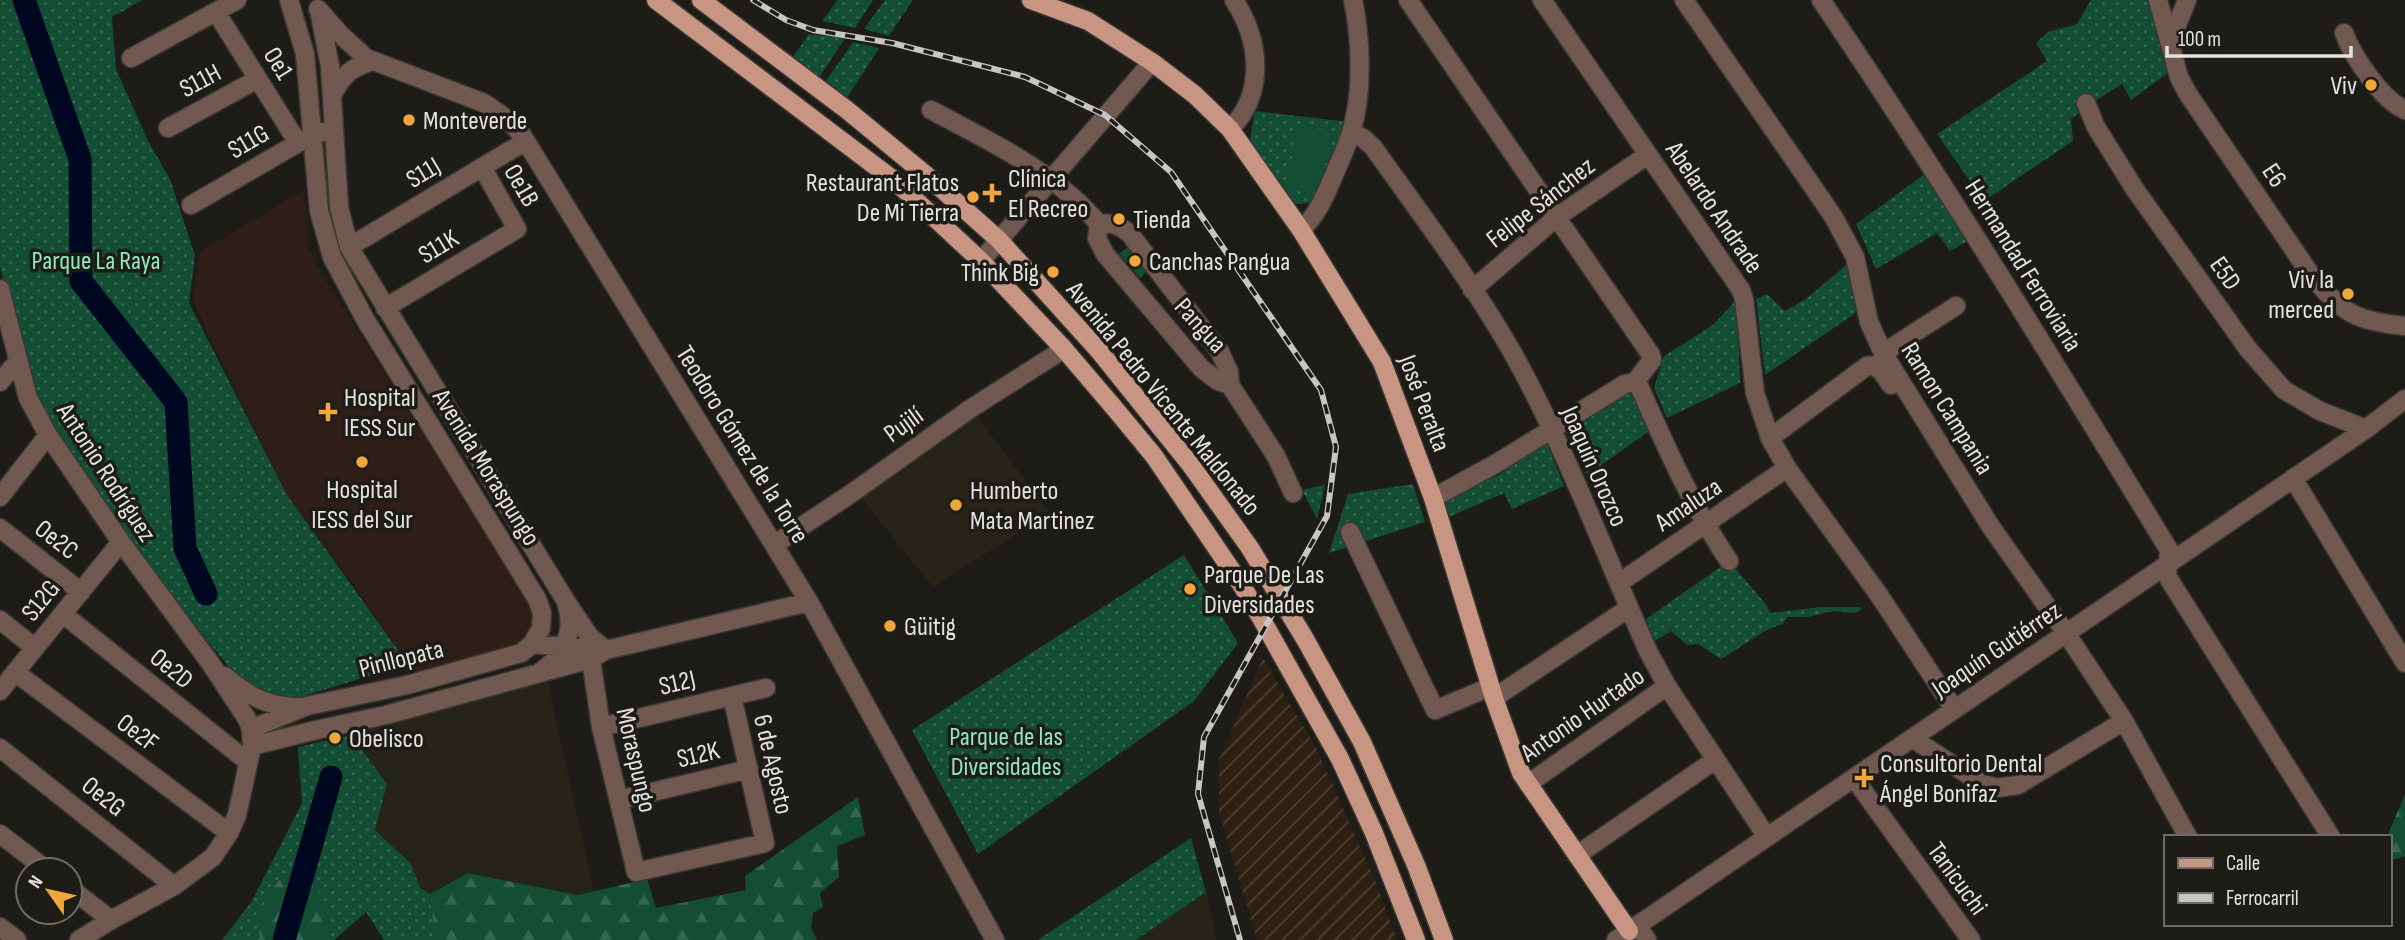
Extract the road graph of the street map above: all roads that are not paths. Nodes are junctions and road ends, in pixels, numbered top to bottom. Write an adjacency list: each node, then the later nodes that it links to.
1 (237, 0): 15 (street)
2 (289, 0): 31 (street, Avenida Moraspungo)
3 (656, 0): 43 (main road, Avenida Pedro Vicente Maldonado)
4 (701, 0): 41 (main road, Avenida Pedro Vicente Maldonado)
5 (1031, 0): 21 (main road, José Peralta)
6 (1234, 0): 28 (street)
7 (1353, 0): 30 (street)
8 (1408, 0): 37 (street)
9 (1542, 0): 60 (street, Abelardo Andrade)
10 (1684, 0): 50 (street, Ramon Campania)
11 (1821, 0): 72 (street, Hermandad Ferroviaria)
12 (2158, 0): 18 (street, E6)
13 (2187, 0): 18 (street)
14 (317, 4): 17 (street, Avenida Moraspungo); 20 (street, Teodoro Gómez de la Torre)
15 (216, 12): 19 (street); 22 (street, Oe1)
16 (2344, 33): 26 (street)
17 (325, 34): 20 (street, Teodoro Gómez de la Torre); 23 (street, Avenida Moraspungo)
18 (2169, 35): 48 (street, E6)
19 (131, 58)
20 (370, 59): 23 (street); 32 (street, Teodoro Gómez de la Torre)
21 (1152, 62): 28 (main road, José Peralta); 35 (street)
22 (258, 79): 27 (street, S11H); 31 (street, Oe1)
23 (333, 94): 29 (street, Avenida Moraspungo)
24 (2086, 103): 58 (street, E5D)
25 (931, 110): 35 (street, Pangua)
26 (2405, 110)
27 (168, 128)
28 (1230, 129): 40 (main road, José Peralta)
29 (335, 130): 31 (street, S11G); 42 (street, Avenida Moraspungo)
30 (1352, 133): 40 (street); 45 (street, Joaquín Orozco)
31 (305, 138): 36 (street, S11G); 81 (street, Avenida Moraspungo)
32 (526, 141): 34 (street, S11J); 70 (street, Teodoro Gómez de la Torre)
33 (1643, 158): 37 (street, Felipe Sánchez)
34 (482, 167): 39 (street, Oe1B); 42 (street, S11J)
35 (1051, 178): 38 (street, Pangua); 41 (street)
36 (191, 205)
37 (1557, 217): 45 (street, Felipe Sánchez); 53 (street)
38 (1099, 224): 54 (street, Pangua); 54 (street, Pangua)
39 (517, 229): 47 (street, S11K)
40 (1301, 230): 65 (main road, José Peralta)
41 (999, 240): 43 (street); 123 (main road, Avenida Pedro Vicente Maldonado)
42 (349, 247): 47 (street, Avenida Moraspungo)
43 (981, 261): 49 (main road, Avenida Pedro Vicente Maldonado)
44 (0, 289): 51 (street, Antonio Rodríguez)
45 (1472, 290): 57 (street, Joaquín Orozco)
46 (1956, 306): 50 (street)
47 (385, 308): 76 (street, Avenida Moraspungo)
48 (2405, 326)
49 (1064, 349): 70 (street, Pujilí); 122 (main road, Avenida Pedro Vicente Maldonado)
50 (1883, 353): 55 (street, Ramon Campania)
51 (18, 361): 52 (street); 59 (street, Antonio Rodríguez)
52 (0, 382)
53 (1635, 382): 57 (street); 66 (street)
54 (1230, 385): 63 (street, Pangua)
55 (1910, 399): 60 (street); 80 (street, Ramon Campania)
56 (2405, 399): 58 (street, Joaquín Gutiérrez)
57 (1551, 428): 65 (street); 73 (street, Joaquín Orozco)
58 (2366, 429): 62 (street, Joaquín Gutiérrez)
59 (48, 435): 64 (street); 69 (street, Antonio Rodríguez)
60 (1770, 438): 61 (street, Abelardo Andrade)
61 (1787, 468): 66 (street, Amaluza); 95 (street, Abelardo Andrade)
62 (2293, 478): 72 (street, Joaquín Gutiérrez); 85 (street)
63 (1293, 493)
64 (0, 497)
65 (1433, 498): 92 (main road, José Peralta)
66 (1705, 525): 71 (street); 73 (street, Amaluza)
67 (0, 528): 74 (street, Oe2C)
68 (1350, 532): 92 (street)
69 (121, 542): 74 (street, S12G); 86 (street, Antonio Rodríguez)
70 (775, 544): 75 (street, Teodoro Gómez de la Torre)
71 (1729, 561)
72 (2169, 563): 80 (street, Joaquín Gutiérrez); 109 (street)
73 (1619, 583): 77 (street, Joaquín Orozco)
74 (81, 592): 78 (street, S12G)
75 (809, 602): 84 (street, Pinllopata); 121 (street, Teodoro Gómez de la Torre)
76 (567, 603): 82 (street); 84 (street, Avenida Moraspungo)
77 (1629, 608): 89 (street, Joaquín Orozco); 92 (street)
78 (63, 614): 83 (street, S12G); 99 (street, Oe2D)
79 (0, 620): 83 (street)
80 (2066, 633): 95 (street, Joaquín Gutiérrez); 96 (street, Ramon Campania)
81 (533, 644): 82 (street, Pinllopata); 94 (street, Pinllopata)
82 (564, 647): 84 (street, Pinllopata); 88 (street, Pinllopata)
83 (35, 648): 87 (street, S12G)
84 (598, 655): 88 (street, Pinllopata); 97 (street, Moraspungo)
85 (2405, 663)
86 (211, 664): 94 (street, Antonio Rodríguez); 99 (street, Antonio Rodríguez)
87 (15, 672): 91 (street, S12G); 106 (street, Oe2F)
88 (531, 677): 99 (street, Pinllopata)
89 (1667, 686): 101 (street, Joaquín Orozco); 104 (street, Antonio Hurtado)
90 (766, 688): 93 (street, S12J)
91 (0, 691)
92 (1492, 693): 104 (main road, José Peralta)
93 (732, 696): 97 (street, S12J); 102 (street, 6 de Agosto)
94 (307, 706): 99 (street, Pinllopata)
95 (1954, 709): 98 (street, Joaquín Gutiérrez)
96 (2124, 721): 98 (street); 108 (street, Ramon Campania)
97 (601, 727): 105 (street, Moraspungo)
98 (1912, 738): 103 (street, Joaquín Gutiérrez)
99 (250, 746): 106 (street)
100 (0, 748): 114 (street, Oe2G)
101 (1715, 760): 110 (street, Joaquín Orozco); 111 (street)
102 (748, 769): 105 (street, S12K); 113 (street, 6 de Agosto)
103 (1854, 778): 110 (street, Joaquín Gutiérrez); 124 (street, Tanicuchi)
104 (1528, 784): 111 (main road, José Peralta)
105 (618, 800): 113 (street, Moraspungo)
106 (229, 833): 114 (street)
107 (0, 834): 112 (street)
108 (2187, 835)
109 (2330, 835)
110 (1767, 837): 118 (street, Joaquín Gutiérrez)
111 (1577, 855): 118 (main road, José Peralta)
112 (29, 856)
113 (636, 872)
114 (174, 886): 116 (street)
115 (84, 899): 116 (street)
116 (111, 920): 120 (street)
117 (0, 927): 119 (street)
118 (1632, 934)
119 (17, 940)
120 (79, 940)
121 (995, 940)
122 (1416, 940)
123 (1444, 940)
124 (1971, 940)

